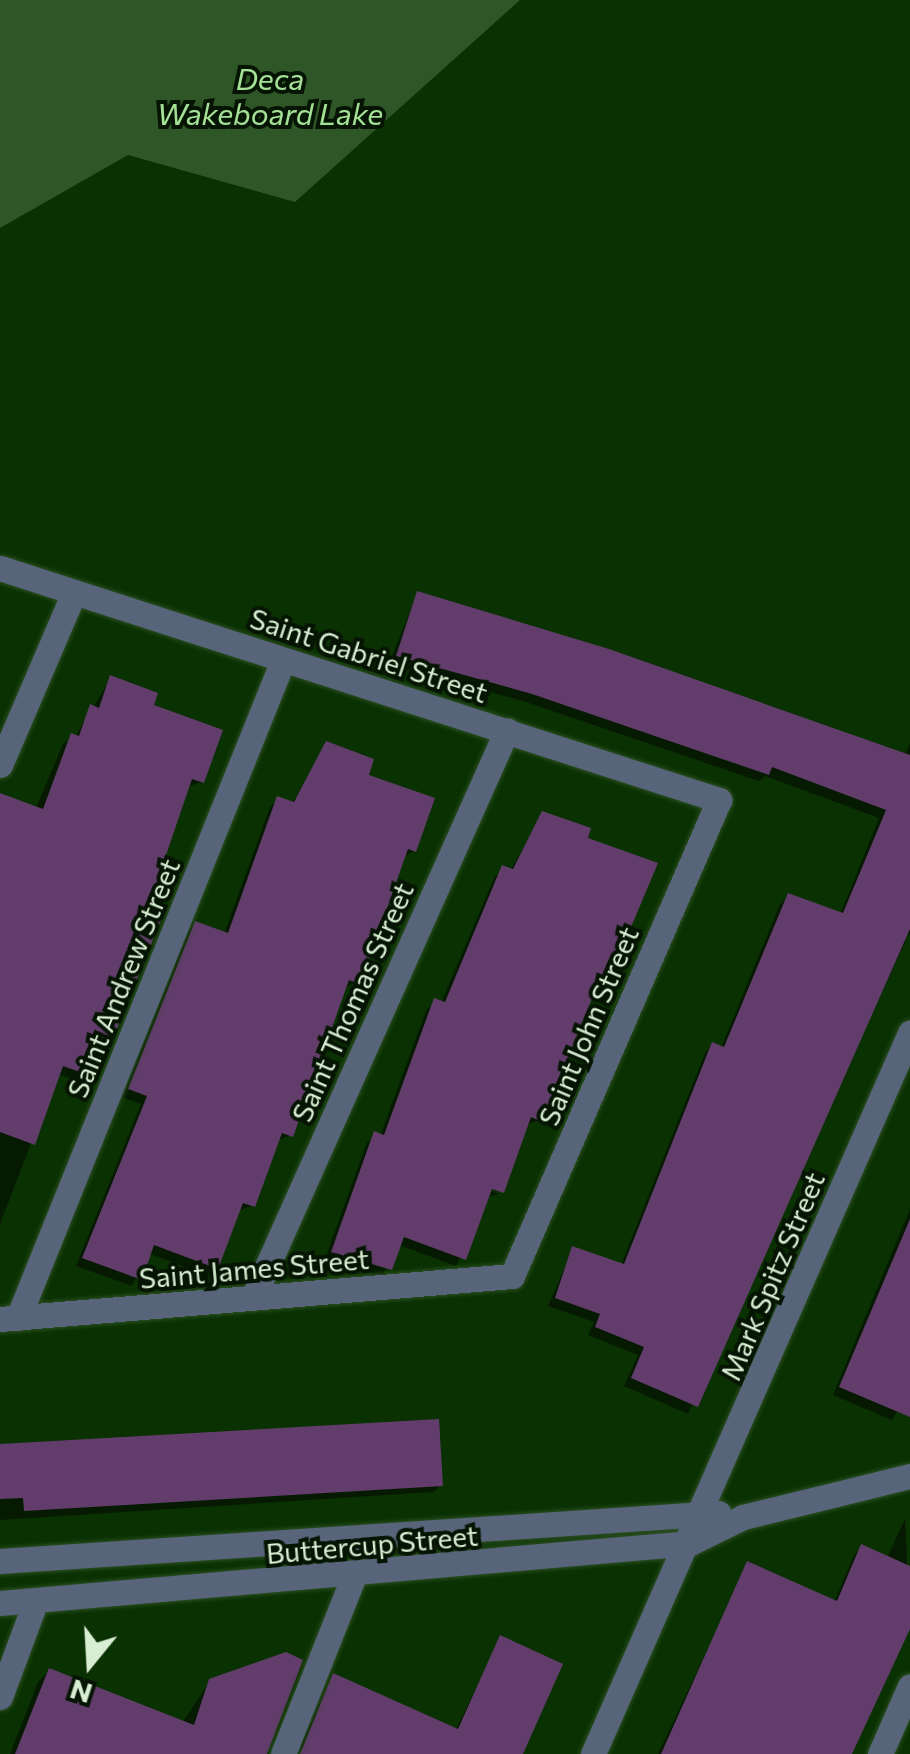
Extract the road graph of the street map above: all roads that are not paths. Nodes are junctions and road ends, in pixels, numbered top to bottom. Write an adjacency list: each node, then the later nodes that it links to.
1 (0, 568): 2 (street, Saint Gabriel Street)
2 (74, 592): 3 (street, Saint Gabriel Street); 5 (street)
3 (283, 660): 4 (street, Saint Gabriel Street); 10 (street, Saint Andrew Street)
4 (507, 730): 6 (street, Saint Gabriel Street); 9 (street, Saint Thomas Street)
5 (0, 765)
6 (720, 800): 8 (street, Saint John Street)
7 (910, 1033): 12 (street, Mark Spitz Street)
8 (512, 1276): 9 (street, Saint James Street)
9 (253, 1298): 10 (street, Saint James Street)
10 (9, 1319)
11 (910, 1476): 13 (street, Buttercup Street)
12 (704, 1510): 13 (street, Buttercup Street); 14 (street, Mark Spitz Street); 15 (street, Buttercup Street)
13 (742, 1517): 14 (street, Buttercup Street)
14 (690, 1543): 16 (street, Buttercup Street); 22 (street, Mark Spitz Street)
15 (0, 1561)
16 (354, 1576): 17 (street, Buttercup Street); 21 (street)
17 (36, 1600): 18 (street, Buttercup Street); 20 (street)
18 (0, 1603)
19 (910, 1686): 23 (street)
20 (0, 1697)
21 (283, 1754)
22 (593, 1754)
23 (880, 1754)

